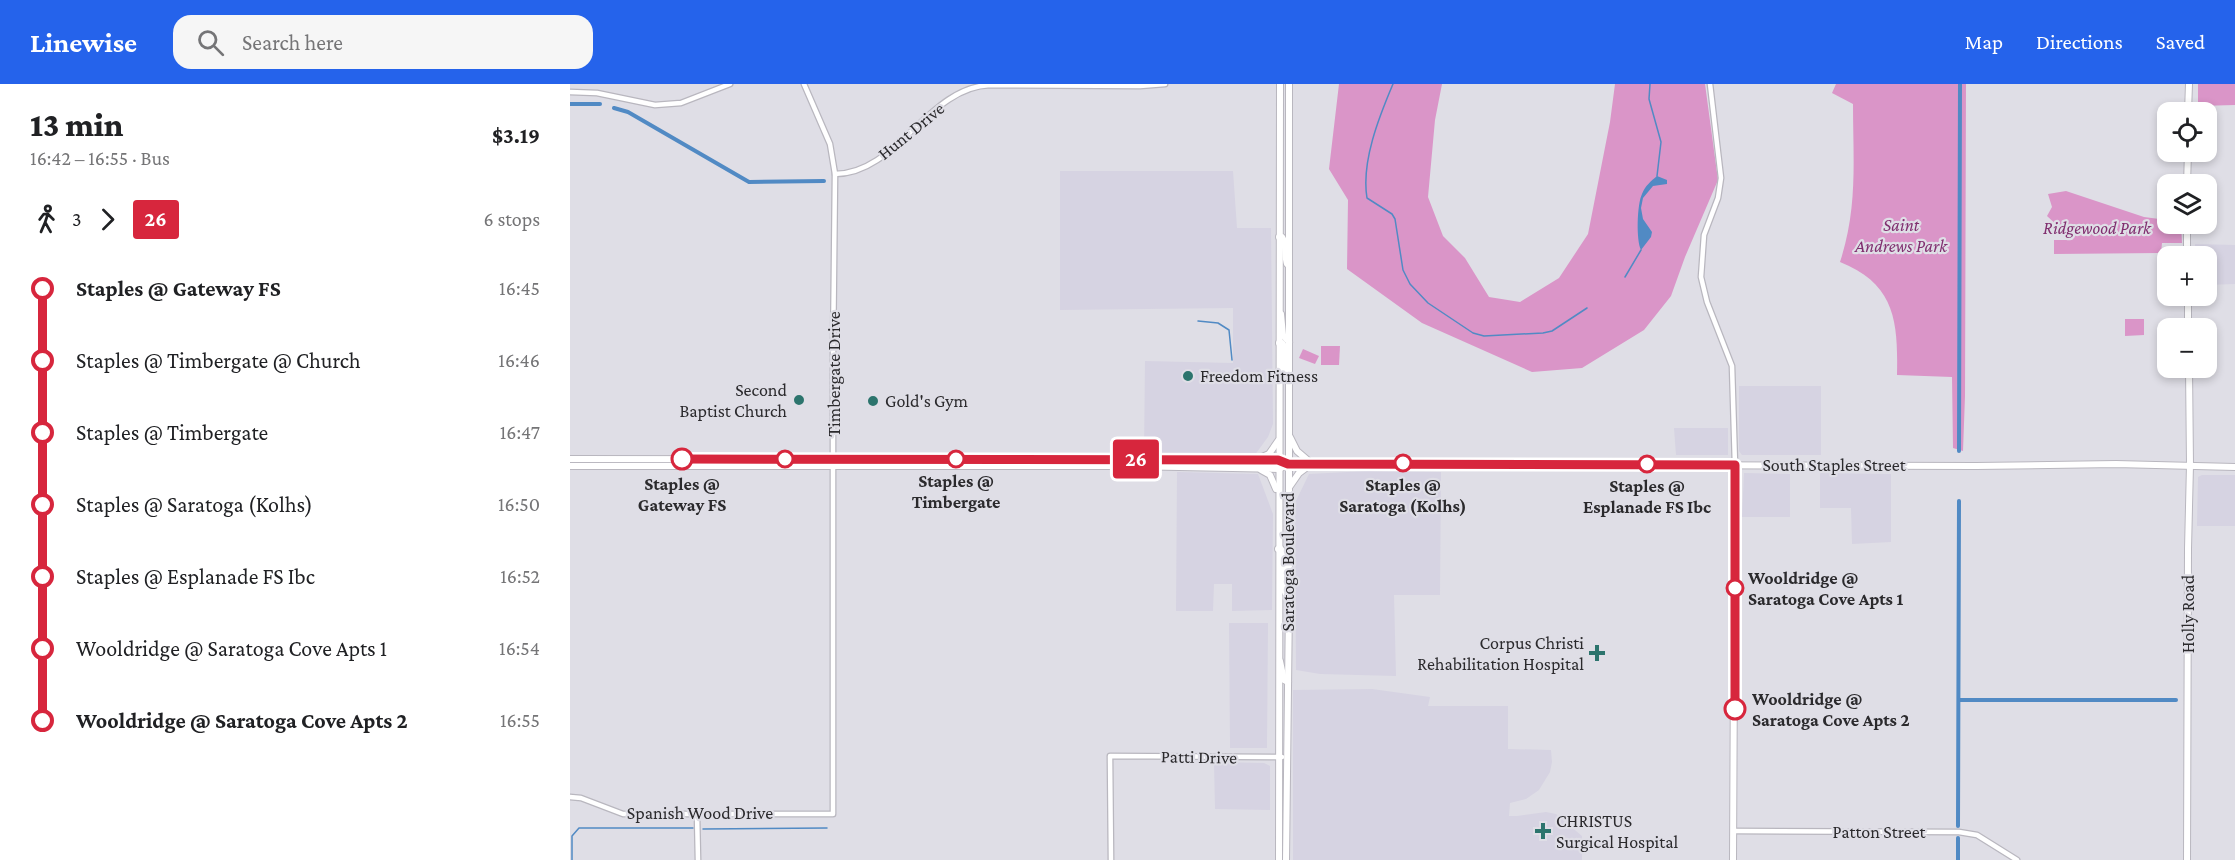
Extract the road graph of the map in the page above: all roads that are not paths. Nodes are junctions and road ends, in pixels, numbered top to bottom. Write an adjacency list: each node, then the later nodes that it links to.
1 (730, 84): 9 (street)
2 (804, 84): 13 (street, Timbergate Drive)
3 (1165, 84): 8 (street, Hunt Drive)
4 (1280, 84): 11 (main road, Saratoga Boulevard)
5 (1289, 84): 12 (main road, Saratoga Boulevard)
6 (1710, 84): 36 (street)
7 (2189, 84): 10 (main road)
8 (1140, 85): 13 (street, Hunt Drive)
9 (570, 92)
10 (2188, 102)
11 (1280, 118): 12 (main road); 14 (main road, Saratoga Boulevard)
12 (1289, 156): 15 (main road, Saratoga Boulevard)
13 (835, 174): 33 (street, Timbergate Drive)
14 (1280, 198): 15 (main road); 16 (main road, Saratoga Boulevard)
15 (1289, 234): 17 (main road, Saratoga Boulevard)
16 (1279, 237): 17 (main road); 18 (main road, Saratoga Boulevard)
17 (1289, 270): 19 (main road, Saratoga Boulevard)
18 (1279, 308): 19 (main road); 20 (main road, Saratoga Boulevard)
19 (1289, 342): 22 (main road, Saratoga Boulevard)
20 (1279, 343): 22 (main road); 24 (main road, Saratoga Boulevard)
21 (2189, 378): 37 (main road, Holly Road)
22 (1289, 386): 23 (main road, Saratoga Boulevard)
23 (1289, 433): 34 (main road, Saratoga Boulevard); 35 (main road)
24 (1279, 440): 31 (main road); 32 (main road, Saratoga Boulevard)
25 (570, 459): 26 (main road, South Staples Street)
26 (720, 459): 27 (main road, South Staples Street); 39 (main road)
27 (739, 459): 33 (main road, South Staples Street); 40 (main road)
28 (1029, 459): 29 (main road, South Staples Street); 33 (main road, South Staples Street); 41 (main road)
29 (1046, 459): 30 (main road, South Staples Street); 42 (main road)
30 (1137, 459): 31 (main road, South Staples Street); 43 (main road)
31 (1257, 460): 32 (main road, South Staples Street)
32 (1278, 460): 34 (main road, South Staples Street); 46 (main road, Saratoga Boulevard)
33 (834, 462): 40 (main road, South Staples Street); 41 (main road, South Staples Street); 57 (street, Timbergate Drive)
34 (1288, 464): 35 (main road, South Staples Street); 46 (main road, South Staples Street); 47 (main road, Saratoga Boulevard)
35 (1312, 464): 36 (main road, South Staples Street); 47 (main road)
36 (1735, 465): 37 (main road, South Staples Street); 58 (main road)
37 (2190, 465): 44 (main road, South Staples Street); 65 (main road, Holly Road)
38 (570, 466): 39 (main road, South Staples Street)
39 (703, 466): 40 (main road, South Staples Street)
40 (724, 466)
41 (1015, 466): 42 (main road, South Staples Street)
42 (1033, 466): 43 (main road, South Staples Street)
43 (1126, 466): 45 (main road, South Staples Street)
44 (2235, 467)
45 (1257, 469): 46 (main road, South Staples Street); 48 (main road)
46 (1279, 469): 48 (main road, Saratoga Boulevard)
47 (1288, 489): 50 (main road, Saratoga Boulevard)
48 (1278, 497): 49 (main road, Saratoga Boulevard)
49 (1278, 549): 50 (main road); 51 (main road, Saratoga Boulevard)
50 (1289, 603): 52 (main road, Saratoga Boulevard)
51 (1278, 654): 52 (main road); 53 (main road, Saratoga Boulevard)
52 (1288, 682): 54 (main road, Saratoga Boulevard)
53 (1279, 757): 54 (street, Patti Drive); 60 (street, Patti Drive); 61 (main road, Saratoga Boulevard)
54 (1288, 757): 62 (main road, Saratoga Boulevard)
55 (570, 797): 56 (street, Spanish Wood Drive)
56 (697, 814): 57 (street, Spanish Wood Drive); 59 (street)
57 (833, 814)
58 (1734, 831): 63 (main road); 64 (street, Patton Street)
59 (698, 860)
60 (1111, 860)
61 (1279, 860)
62 (1286, 860)
63 (1732, 860)
64 (2017, 860)
65 (2187, 860)

